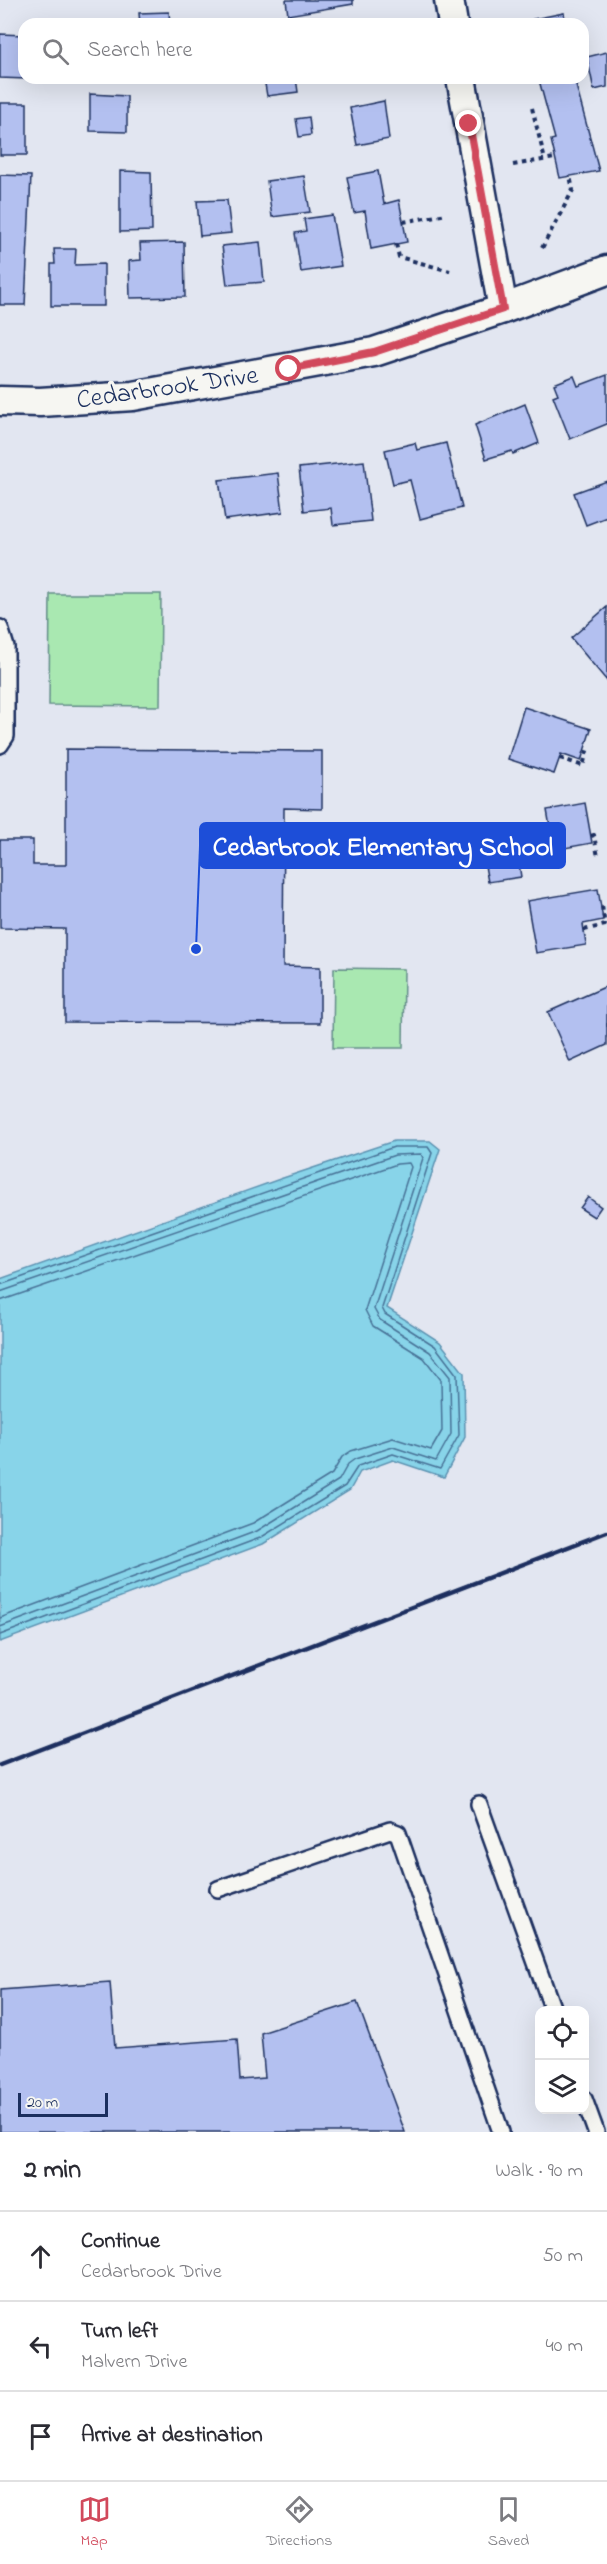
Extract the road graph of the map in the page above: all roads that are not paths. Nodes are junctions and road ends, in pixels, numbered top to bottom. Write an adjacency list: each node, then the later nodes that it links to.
1 (449, 0): 2 (street)
2 (452, 18)
3 (462, 84): 5 (street)
4 (607, 270): 5 (street, Cedarbrook Drive)
5 (503, 309): 6 (street, Cedarbrook Drive)
6 (0, 401)
7 (0, 628): 8 (lane)
8 (0, 745)
9 (479, 1804): 11 (lane)
10 (218, 1889): 13 (lane)
11 (552, 2006)
12 (589, 2111): 14 (lane)
13 (501, 2132)
14 (596, 2132)

